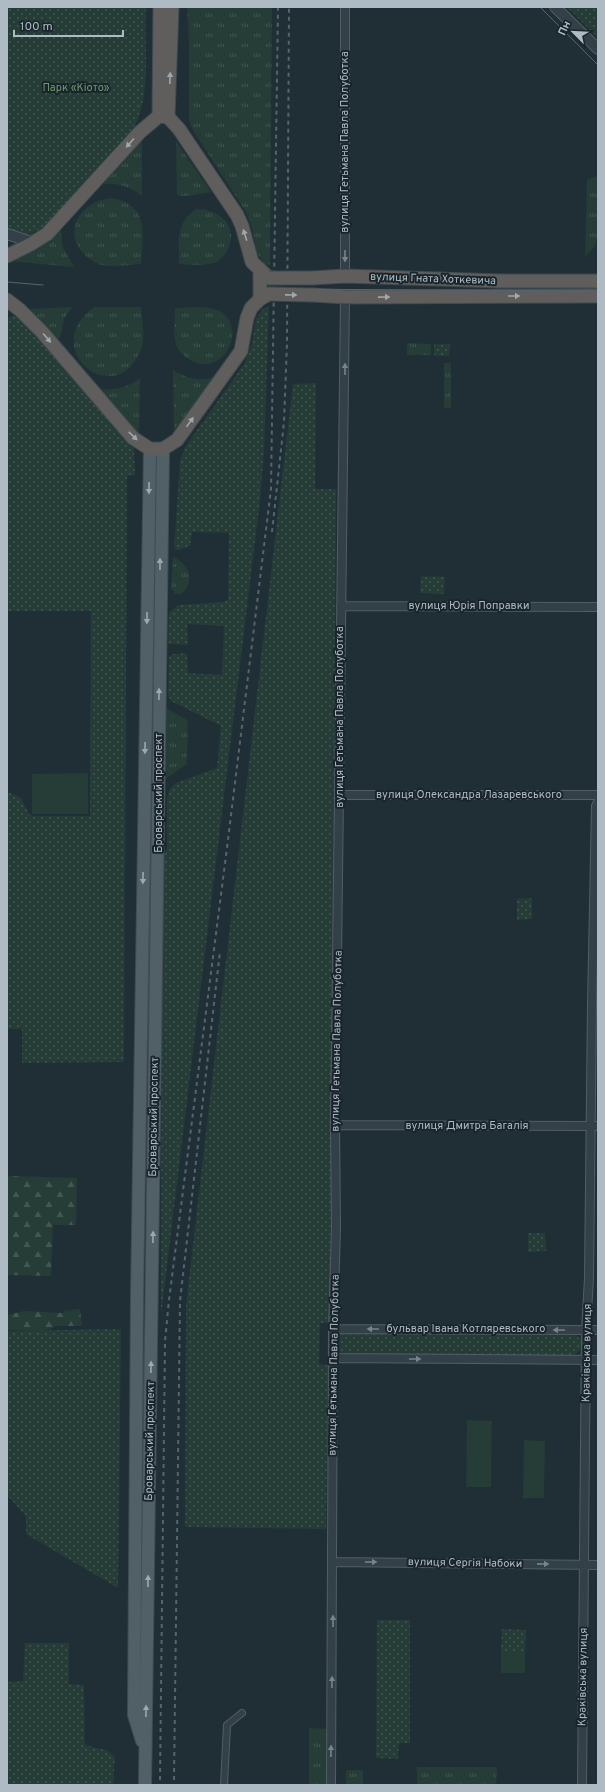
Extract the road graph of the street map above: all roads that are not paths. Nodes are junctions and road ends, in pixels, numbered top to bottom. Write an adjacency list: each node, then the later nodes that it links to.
1 (160, 7): 6 (highway)
2 (172, 7): 6 (highway, one-way to 2)
3 (345, 7): 11 (street, вулиця Гетьмана Павла Полуботка, one-way to 11)
4 (555, 7): 5 (street)
5 (598, 49)
6 (163, 117): 8 (highway, one-way to 8); 10 (highway, one-way to 6)
7 (7, 234): 8 (street)
8 (38, 240): 9 (highway)
9 (7, 256)
10 (264, 274): 11 (highway, вулиця Гната Хоткевича, bridge); 14 (highway)
11 (345, 276): 12 (highway, вулиця Гната Хоткевича)
12 (598, 281)
13 (598, 296): 15 (highway, вулиця Гната Хоткевича, one-way to 13)
14 (265, 297): 15 (highway, вулиця Гната Хоткевича, one-way to 15, bridge); 17 (highway, one-way to 14)
15 (345, 297): 18 (street, вулиця Гетьмана Павла Полуботка, one-way to 15)
16 (7, 300): 17 (highway, one-way to 17)
17 (156, 449): 35 (main road, Броварський проспект, one-way to 17); 35 (main road, Броварський проспект, one-way to 35)
18 (341, 606): 19 (street, вулиця Юрія Поправки); 20 (street, вулиця Гетьмана Павла Полуботка)
19 (598, 607)
20 (340, 794): 21 (street, вулиця Олександра Лазаревського); 23 (street, вулиця Гетьмана Павла Полуботка)
21 (598, 795)
22 (598, 802): 24 (street, Краківська вулиця)
23 (335, 1125): 24 (street, вулиця Дмитра Багалія); 25 (street, вулиця Гетьмана Павла Полуботка)
24 (595, 1126): 26 (street, Краківська вулиця)
25 (334, 1329): 26 (street, бульвар Івана Котляревського, one-way to 25); 28 (street, вулиця Гетьмана Павла Полуботка)
26 (586, 1330): 27 (street, бульвар Івана Котляревського); 29 (street, Краківська вулиця)
27 (598, 1330)
28 (334, 1358): 29 (street, one-way to 29); 31 (street, вулиця Гетьмана Павла Полуботка)
29 (586, 1360): 30 (street); 32 (street, Краківська вулиця)
30 (598, 1360)
31 (332, 1562): 32 (street, вулиця Сергія Набоки, one-way to 32); 38 (street, вулиця Гетьмана Павла Полуботка, one-way to 31)
32 (584, 1565): 33 (street, вулиця Сергія Набоки); 39 (street, Краківська вулиця)
33 (598, 1565)
34 (242, 1713): 37 (street)
35 (145, 1750): 36 (main road, Броварський проспект)
36 (145, 1785)
37 (224, 1785)
38 (331, 1785)
39 (582, 1785)

